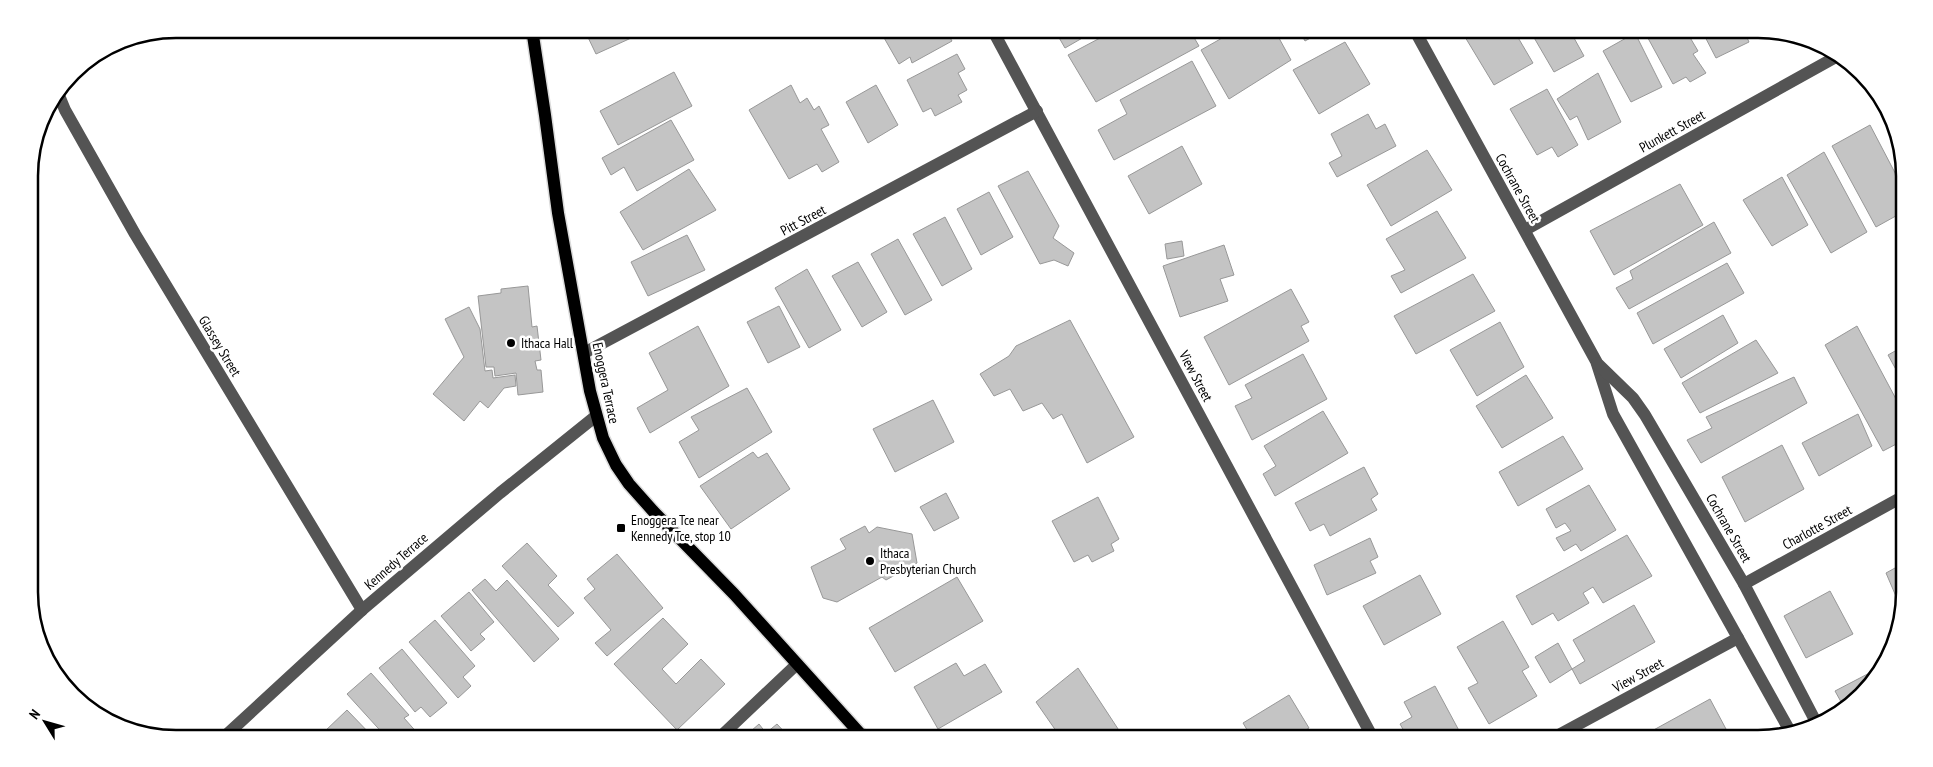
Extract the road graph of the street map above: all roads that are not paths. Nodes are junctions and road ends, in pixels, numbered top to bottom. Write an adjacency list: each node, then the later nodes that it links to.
1 (533, 38): 8 (main road, Enoggera Terrace)
2 (997, 38): 6 (street, View Street)
3 (1419, 38): 7 (street, Cochrane Street)
4 (1831, 59): 7 (street, Plunkett Street)
5 (61, 100): 13 (street, Glassey Street)
6 (1037, 112): 8 (street, Pitt Street); 18 (street, View Street)
7 (1525, 230): 9 (street, Cochrane Street)
8 (584, 353): 10 (main road, Enoggera Terrace)
9 (1596, 361): 12 (street, Cochrane Street); 14 (street, Cochrane Street)
10 (596, 416): 13 (street, Kennedy Terrace); 15 (main road, Enoggera Terrace)
11 (1896, 500): 12 (street, Charlotte Street)
12 (1744, 584): 16 (street, Cochrane Street)
13 (362, 610): 20 (street, Kennedy Terrace)
14 (1738, 638): 17 (street, Cochrane Street); 19 (street, View Street)
15 (796, 665): 21 (street); 22 (main road, Enoggera Terrace)
16 (1813, 717)
17 (1787, 726)
18 (1368, 729)
19 (1569, 729)
20 (232, 730)
21 (728, 730)
22 (856, 730)

